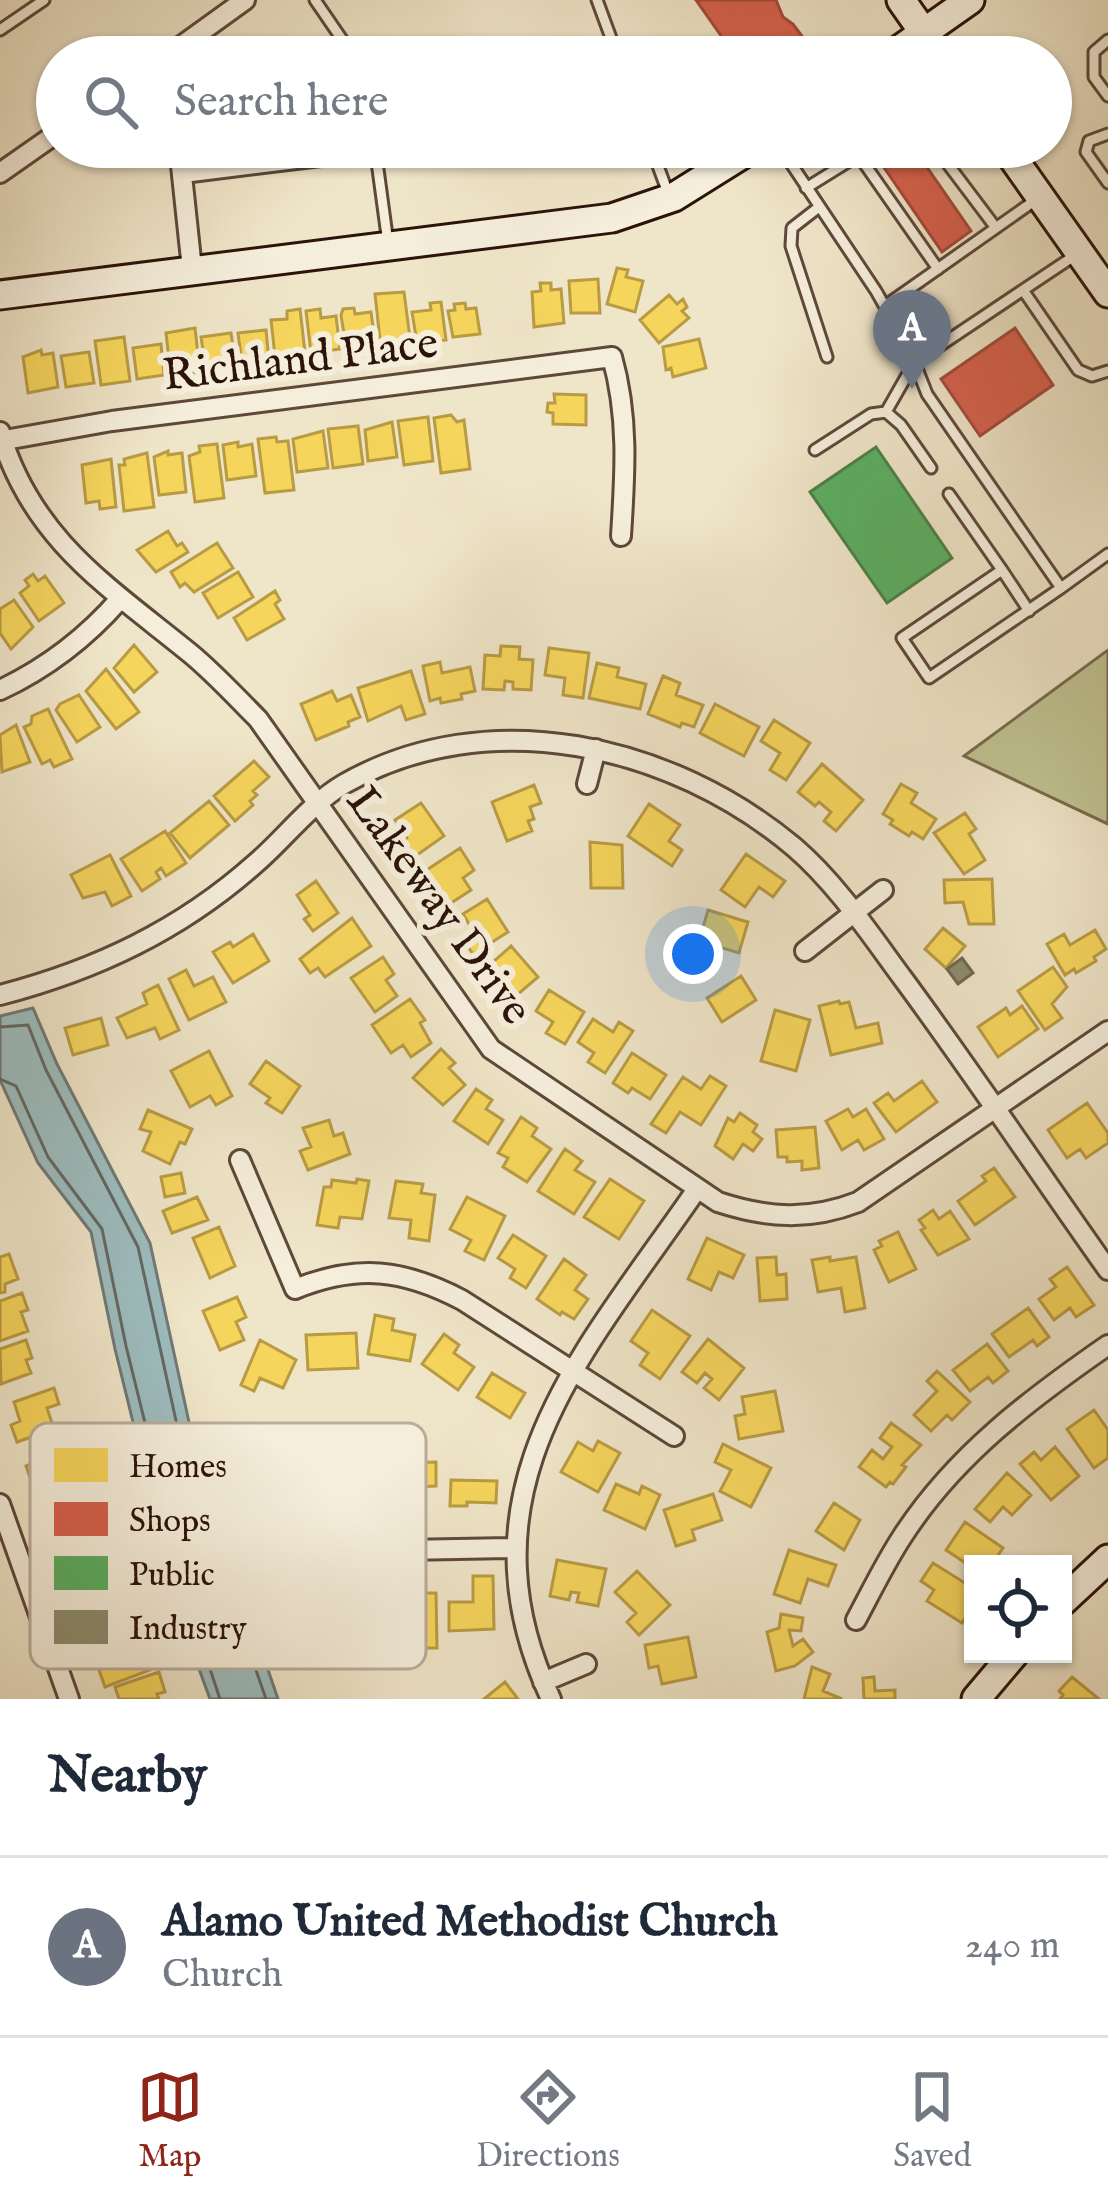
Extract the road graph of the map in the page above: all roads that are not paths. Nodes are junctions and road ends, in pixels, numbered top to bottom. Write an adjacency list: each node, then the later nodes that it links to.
1 (44, 0): 7 (lane)
2 (244, 0): 8 (street)
3 (315, 0): 9 (lane)
4 (597, 0): 10 (lane)
5 (901, 0): 11 (street)
6 (970, 0): 12 (street)
7 (0, 30)
8 (195, 36)
9 (340, 36)
10 (610, 36)
11 (927, 36)
12 (940, 36)
13 (1108, 40): 14 (lane)
14 (1108, 96)
15 (1108, 134): 29 (lane)
16 (36, 148): 27 (street)
17 (182, 168): 28 (street)
18 (224, 168): 28 (street)
19 (378, 168): 35 (lane)
20 (659, 168): 32 (lane)
21 (719, 168): 32 (street)
22 (793, 168): 30 (lane)
23 (839, 168): 30 (lane)
24 (867, 168): 38 (lane)
25 (950, 168): 34 (lane)
26 (1020, 168): 31 (street)
27 (0, 172)
28 (183, 173): 37 (street)
29 (1108, 183)
30 (806, 188): 33 (lane)
31 (1040, 197): 34 (lane); 36 (street)
32 (670, 198): 35 (street)
33 (819, 207): 42 (lane); 43 (lane)
34 (995, 229): 38 (lane)
35 (388, 246): 37 (street)
36 (1079, 252): 39 (lane); 40 (street)
37 (192, 269): 41 (street)
38 (938, 269): 42 (lane)
39 (1023, 290): 44 (lane); 45 (lane)
40 (1108, 293)
41 (0, 295)
42 (885, 306): 44 (lane)
43 (827, 357)
44 (914, 363): 46 (lane); 54 (lane)
45 (1108, 371)
46 (886, 412): 48 (lane); 49 (lane)
47 (1, 438): 51 (street, Richland Place); 55 (street, Lakeway Drive)
48 (814, 450)
49 (931, 468)
50 (949, 494): 53 (lane)
51 (621, 536)
52 (1108, 554): 54 (lane)
53 (1002, 570): 56 (lane); 56 (lane)
54 (1061, 588): 56 (lane)
55 (120, 599): 57 (street); 60 (street, Lakeway Drive)
56 (1029, 610)
57 (0, 690)
58 (596, 749): 59 (street); 60 (street); 62 (street)
59 (587, 784)
60 (318, 803): 64 (street); 68 (street, Lakeway Drive)
61 (883, 890): 62 (street)
62 (854, 914): 63 (street); 66 (street)
63 (805, 951)
64 (0, 995)
65 (1108, 1031): 66 (street, Lakeway Drive)
66 (995, 1112): 68 (street, Lakeway Drive); 69 (street)
67 (240, 1160): 71 (street)
68 (697, 1189): 71 (street)
69 (1108, 1270)
70 (1108, 1346): 80 (street)
71 (573, 1369): 72 (street); 75 (street)
72 (674, 1436)
73 (0, 1504): 74 (street)
74 (7, 1547): 79 (street)
75 (516, 1548): 76 (street); 84 (street)
76 (426, 1550)
77 (1108, 1559): 78 (street)
78 (1072, 1593)
79 (30, 1603)
80 (856, 1619)
81 (1006, 1663): 86 (street)
82 (586, 1664): 84 (street)
83 (57, 1669): 85 (street)
84 (547, 1690)
85 (69, 1699)
86 (976, 1699)

